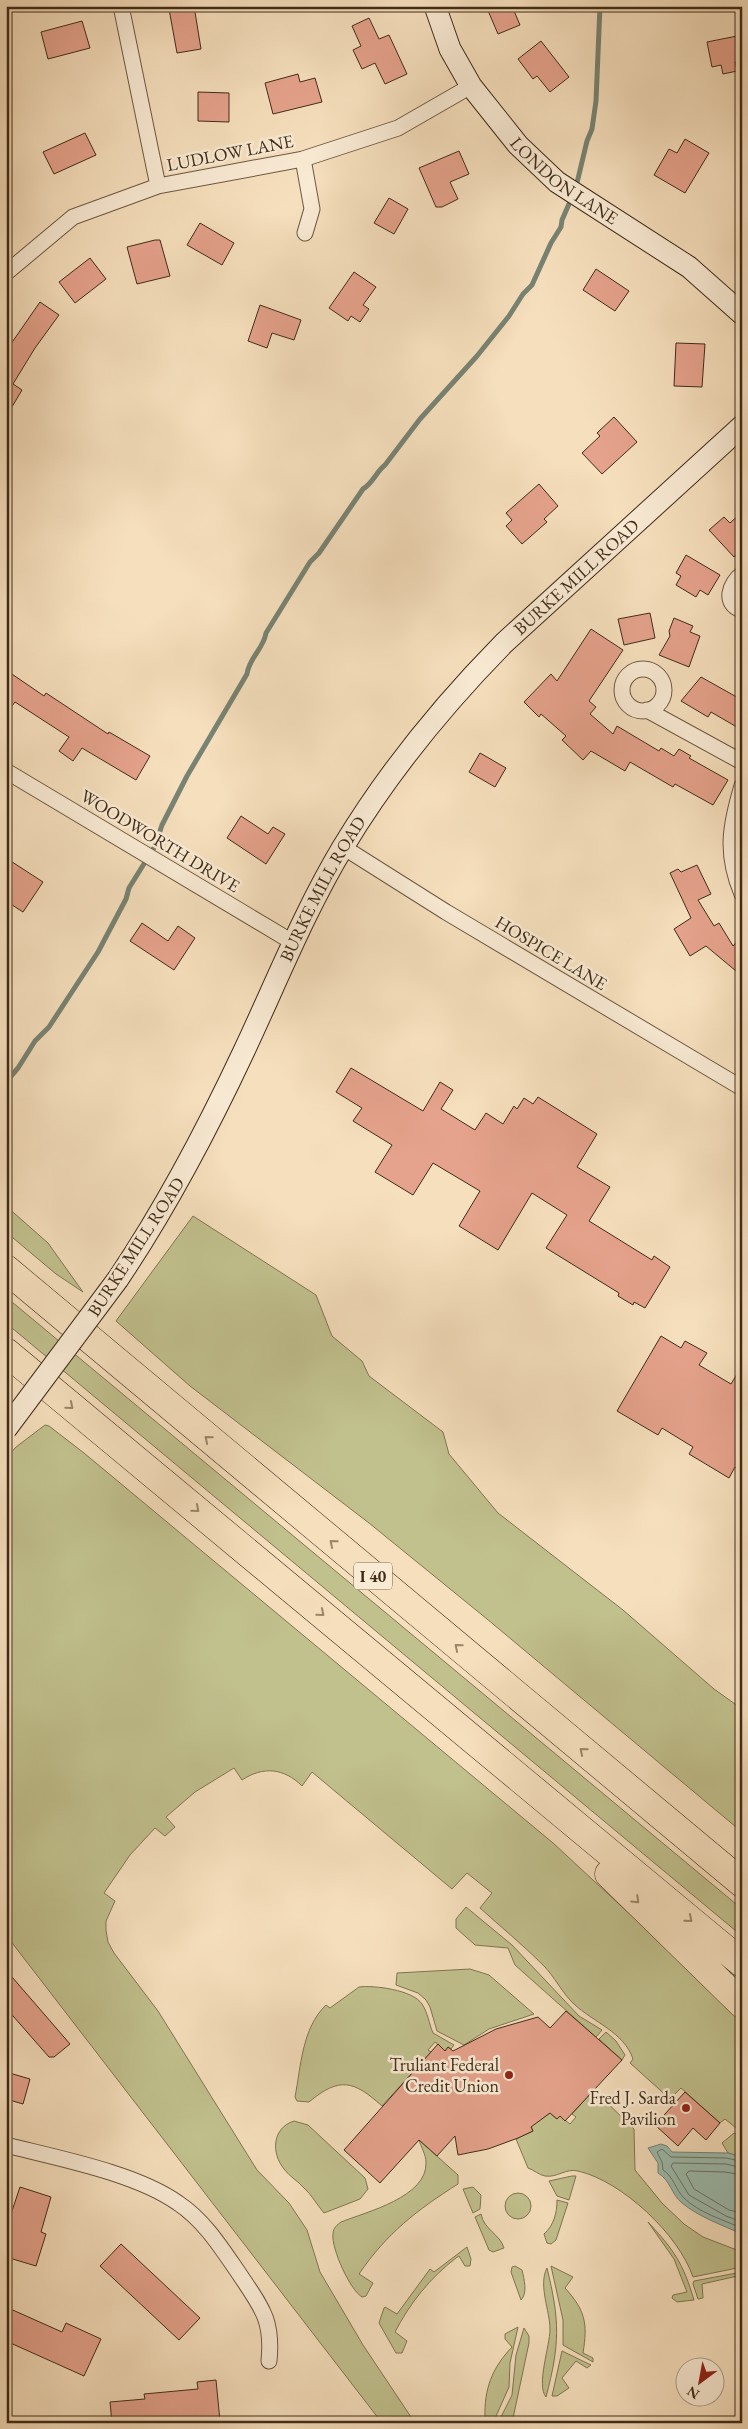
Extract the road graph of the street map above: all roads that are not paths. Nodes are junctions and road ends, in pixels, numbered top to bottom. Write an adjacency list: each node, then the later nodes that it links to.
1 (121, 6): 5 (street)
2 (436, 6): 3 (street, LONDON LANE)
3 (471, 86): 4 (street, LUDLOW LANE); 8 (street, LONDON LANE)
4 (303, 158): 5 (street, LUDLOW LANE); 6 (street)
5 (158, 186): 7 (street, LUDLOW LANE)
6 (305, 233)
7 (6, 273)
8 (742, 314)
9 (742, 426): 16 (street, BURKE MILL ROAD)
10 (742, 574): 11 (street)
11 (742, 610)
12 (647, 710): 13 (street)
13 (742, 762)
14 (6, 771): 19 (street, WOODWORTH DRIVE)
15 (742, 786): 17 (street)
16 (344, 847): 19 (street, BURKE MILL ROAD); 20 (street, HOSPICE LANE)
17 (739, 880): 18 (street)
18 (742, 894)
19 (294, 943): 23 (street, BURKE MILL ROAD, bridge)
20 (742, 1088)
21 (6, 1269): 25 (highway, I 40, one-way to 21)
22 (6, 1352): 24 (highway, one-way to 24)
23 (6, 1429)
24 (463, 1731): 28 (highway, one-way to 28); 29 (highway, one-way to 29)
25 (610, 1773): 26 (highway); 27 (highway, I 40)
26 (742, 1860)
27 (742, 1883)
28 (742, 1963)
29 (742, 2004)
30 (6, 2145): 31 (street)
31 (268, 2361)

